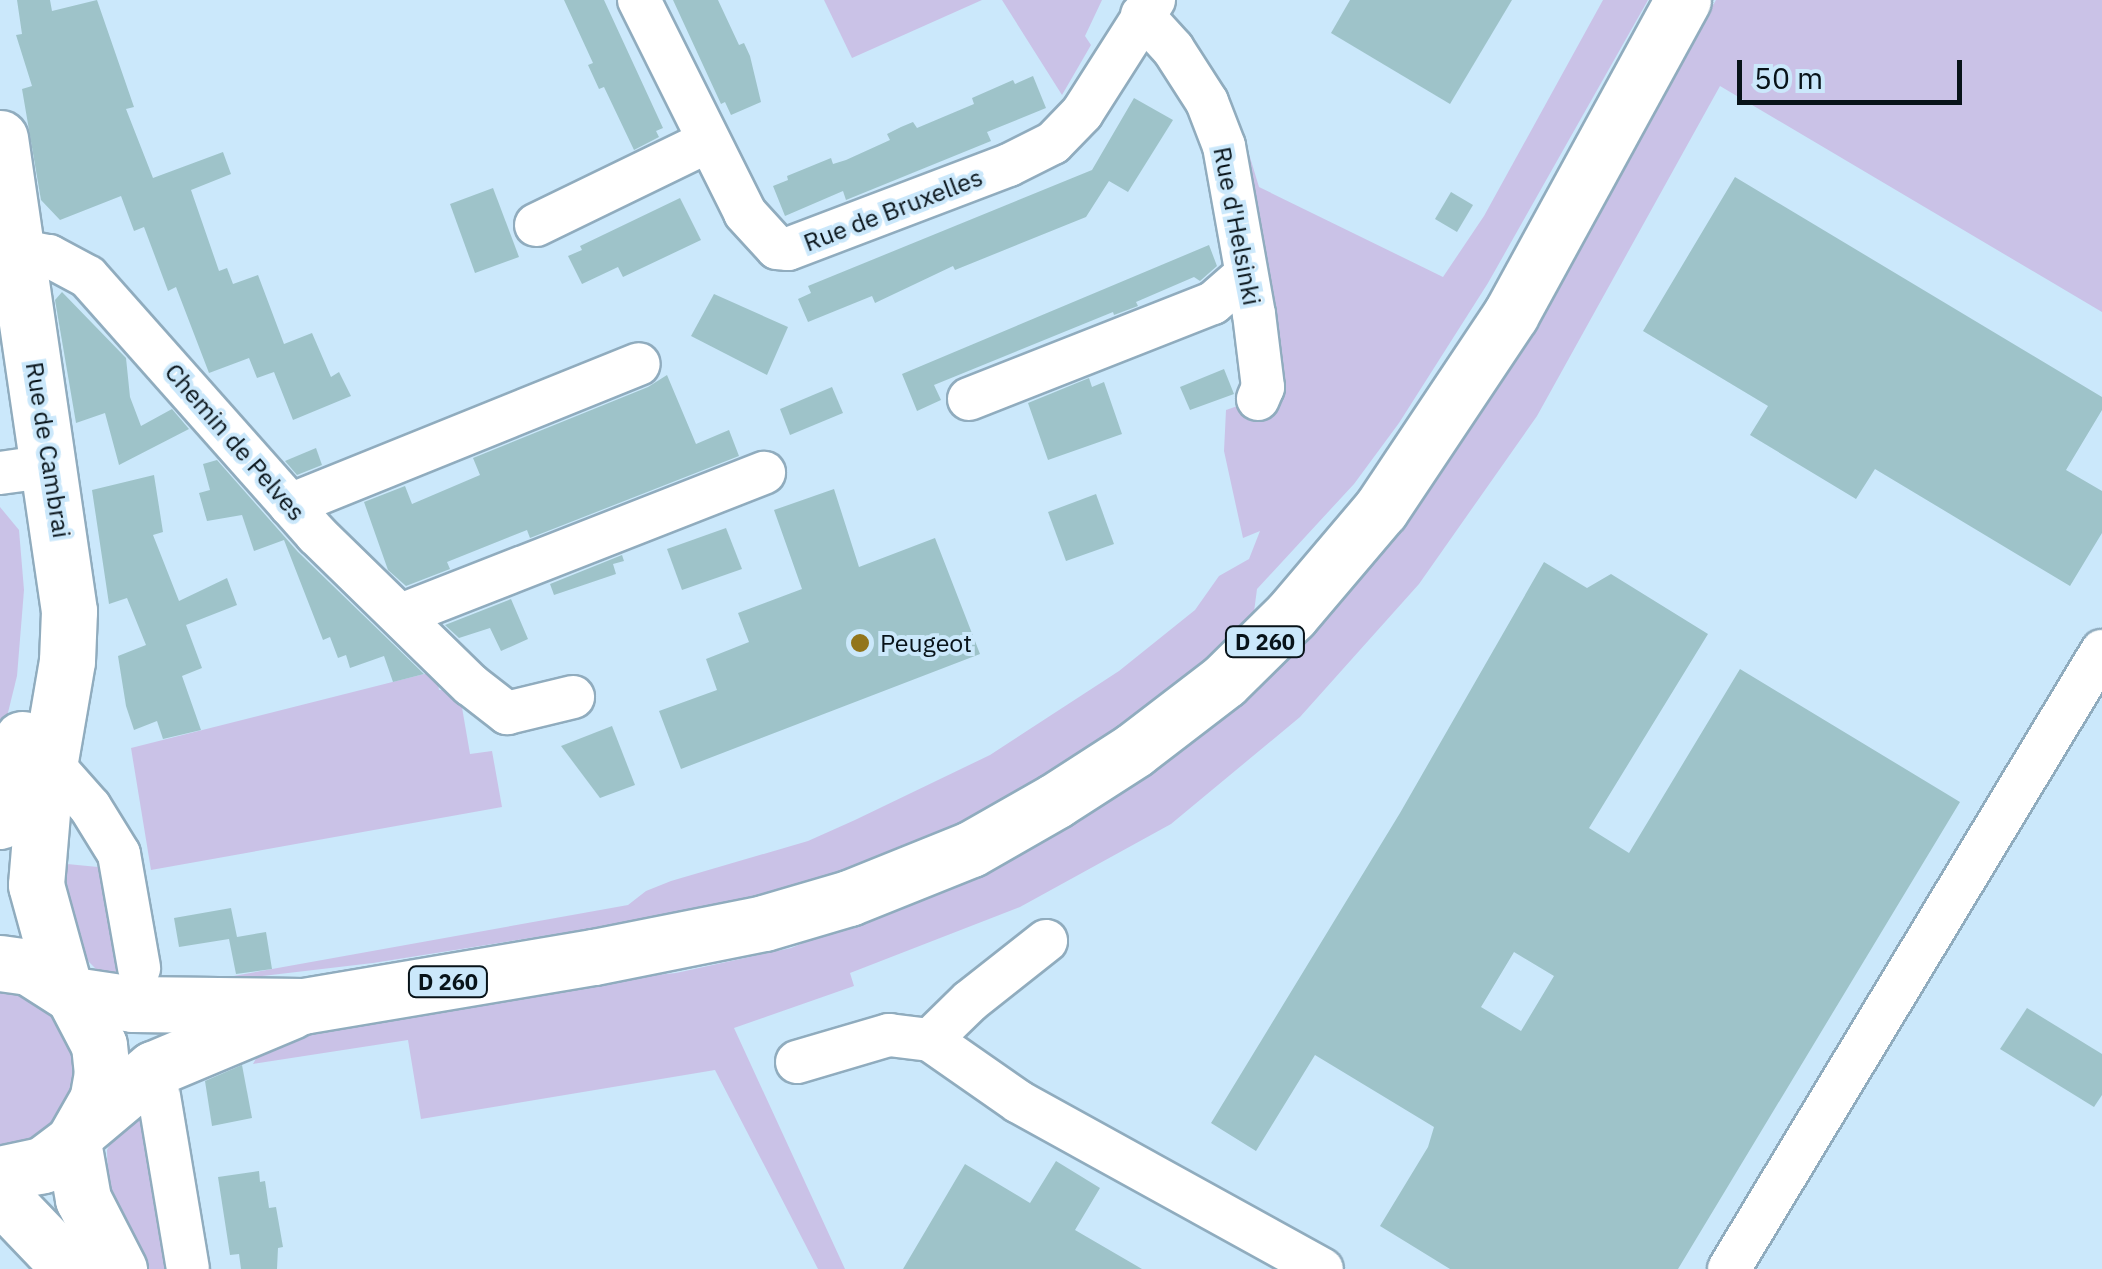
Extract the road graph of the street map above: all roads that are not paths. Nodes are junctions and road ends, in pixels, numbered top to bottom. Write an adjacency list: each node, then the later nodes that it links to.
1 (638, 0): 5 (street, Rue de Bruxelles)
2 (1683, 0): 24 (main road, D 260)
3 (1148, 8): 5 (street, Rue de Bruxelles); 8 (street, Rue d'Helsinki)
4 (0, 138): 7 (main road, Rue de Cambrai)
5 (709, 142): 6 (street)
6 (536, 226)
7 (8, 268): 12 (main road, Rue de Cambrai); 14 (street, Chemin de Pelves); 18 (main road, Rue de Cambrai)
8 (1244, 276): 10 (street); 11 (street, Rue d'Helsinki)
9 (639, 364): 14 (street)
10 (969, 398)
11 (1258, 399)
12 (14, 471): 19 (main road, Rue de Cambrai)
13 (764, 474): 15 (street)
14 (290, 505): 15 (street, Chemin de Pelves)
15 (401, 615): 17 (street, Chemin de Pelves)
16 (2102, 650): 35 (street)
17 (574, 697)
18 (50, 762): 22 (street); 23 (main road, Rue de Cambrai)
19 (0, 821)
20 (1046, 941): 25 (street)
21 (0, 963): 23 (main road)
22 (139, 968)
23 (68, 991): 24 (main road, D 260); 28 (main road, Rue de Cambrai)
24 (303, 1006): 28 (main road, D 260)
25 (930, 1040): 26 (street); 34 (street)
26 (797, 1062)
27 (159, 1096): 33 (street)
28 (79, 1134): 29 (main road); 32 (main road)
29 (0, 1174)
30 (0, 1195): 31 (main road)
31 (71, 1269)
32 (120, 1269)
33 (188, 1269)
34 (1322, 1269)
35 (1729, 1269)

